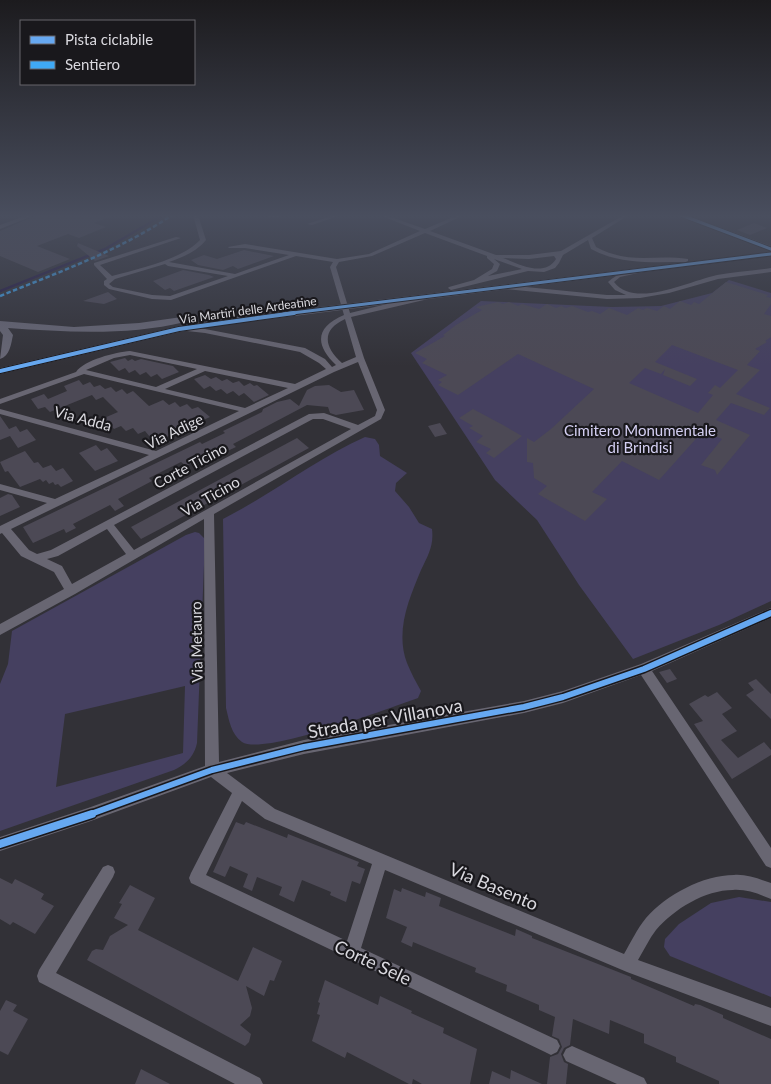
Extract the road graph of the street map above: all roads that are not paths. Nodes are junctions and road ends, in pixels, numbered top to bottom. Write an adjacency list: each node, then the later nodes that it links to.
1 (97, 266): 15 (street)
2 (151, 266): 15 (street)
3 (178, 266): 14 (street)
4 (263, 266): 14 (street)
5 (334, 266): 23 (street)
6 (497, 266): 16 (street)
7 (515, 266): 11 (street)
8 (540, 266): 11 (street)
9 (643, 266): 18 (street, Via Martiri delle Ardeatine)
10 (674, 266): 12 (street, Via Martiri delle Ardeatine)
11 (528, 270): 16 (street)
12 (645, 270): 17 (street, Via Martiri delle Ardeatine); 19 (street)
13 (771, 270): 19 (street)
14 (235, 275): 15 (street)
15 (109, 280)
16 (476, 281): 18 (street)
17 (505, 288): 18 (street, Via Martiri delle Ardeatine); 19 (street)
18 (454, 290): 20 (street, Via Martiri delle Ardeatine); 21 (street, Via Martiri delle Ardeatine); 24 (street)
19 (640, 296)
20 (1, 325): 22 (street)
21 (179, 329): 26 (street); 27 (street, Via Martiri delle Ardeatine)
22 (0, 356)
23 (360, 358): 24 (street, Via Adige); 34 (street, Via Ticino)
24 (340, 366): 26 (street, Via Adige)
25 (206, 368): 28 (street, Via Adda); 29 (street, Via Adda); 30 (street)
26 (331, 370): 29 (street, Via Adige)
27 (0, 371)
28 (80, 372): 30 (street); 31 (street, Via Adda)
29 (297, 387): 33 (street, Via Adige)
30 (158, 390): 33 (street)
31 (0, 402)
32 (0, 411): 35 (street, Via Adda)
33 (247, 411): 35 (street, Via Adige)
34 (358, 428): 38 (street, Via Ticino); 39 (street, Corte Ticino)
35 (157, 454): 37 (street, Via Adige)
36 (0, 487): 37 (street)
37 (57, 503): 40 (street, Via Adige)
38 (209, 513): 41 (street, Via Ticino); 47 (street, Via Metauro)
39 (108, 524): 41 (street); 42 (street, Corte Ticino)
40 (2, 529): 42 (street)
41 (134, 556): 43 (street, Via Ticino)
42 (38, 558): 43 (street)
43 (71, 591): 45 (street, Via Ticino)
44 (771, 613): 46 (street, Strada per Villanova)
45 (0, 630)
46 (644, 668): 47 (street, Strada per Villanova); 51 (street)
47 (212, 770): 48 (street, Via Basento); 49 (street, Strada per Villanova)
48 (240, 791): 50 (street, Via Basento); 54 (street, Corte Sele)
49 (0, 844)
50 (381, 860): 54 (street); 55 (street, Via Basento)
51 (771, 861)
52 (108, 872): 59 (street)
53 (771, 891): 55 (street)
54 (352, 952): 57 (street, Corte Sele)
55 (627, 964): 56 (street, Via Basento)
56 (771, 1017)
57 (551, 1046)
58 (572, 1055): 60 (street)
59 (254, 1084)
60 (638, 1084)

